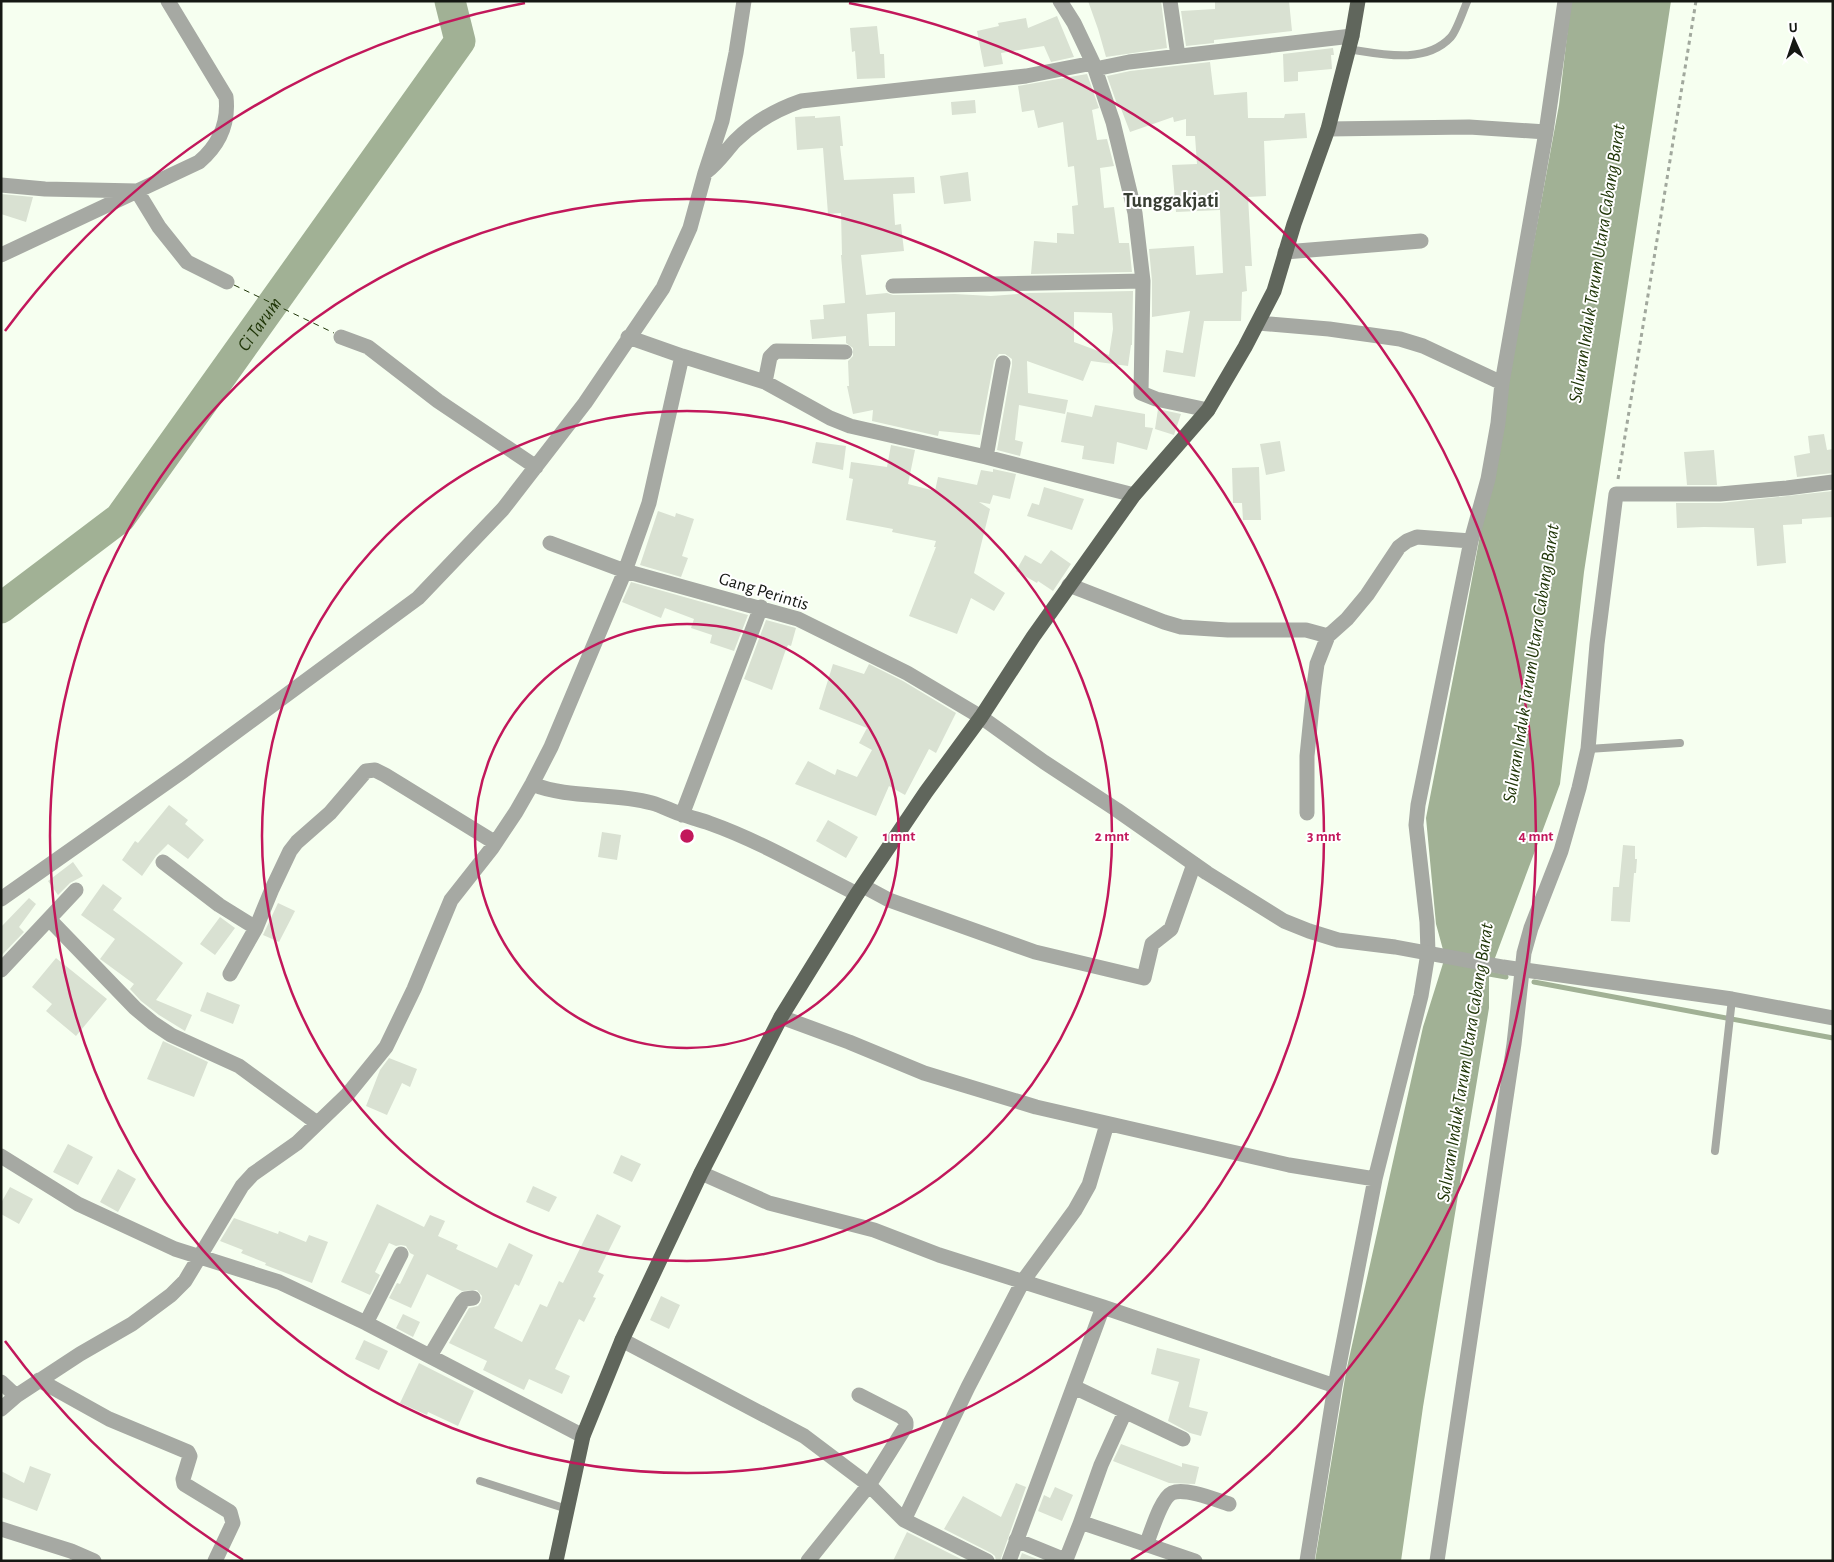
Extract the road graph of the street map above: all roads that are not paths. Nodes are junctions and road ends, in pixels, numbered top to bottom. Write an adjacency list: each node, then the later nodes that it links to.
1 (168, 1): 15 (street)
2 (744, 1): 13 (street)
3 (1060, 1): 10 (street)
4 (1170, 1): 9 (street)
5 (1358, 1): 8 (main road)
6 (1565, 1): 12 (street)
7 (1467, 2): 8 (lane)
8 (1350, 42): 9 (street); 11 (main road)
9 (1178, 56): 10 (street)
10 (1094, 66): 13 (street); 19 (street)
11 (1328, 129): 12 (street); 17 (main road)
12 (1546, 132): 29 (street)
13 (705, 173): 24 (street)
14 (1, 185): 15 (street)
15 (136, 191): 18 (street); 20 (street)
16 (1421, 241): 17 (street)
17 (1285, 252): 22 (main road)
18 (1, 256)
19 (1143, 281): 21 (street); 30 (street)
20 (228, 282)
21 (893, 286)
22 (1258, 322): 29 (street); 30 (main road)
23 (341, 337): 32 (street)
24 (628, 337): 26 (street); 32 (street)
25 (844, 352): 28 (street)
26 (682, 356): 28 (street); 37 (street)
27 (1003, 364): 31 (street)
28 (765, 382): 31 (street)
29 (1502, 383): 35 (street)
30 (1208, 410): 34 (main road)
31 (986, 457): 34 (street)
32 (536, 467): 52 (street)
33 (1833, 482): 43 (street)
34 (1134, 495): 38 (main road)
35 (1471, 540): 40 (street); 55 (street)
36 (550, 543): 37 (street, Gang Perintis)
37 (625, 571): 39 (street, Gang Perintis); 44 (street)
38 (1069, 585): 40 (street); 41 (main road)
39 (761, 608): 41 (street, Gang Perintis); 46 (street)
40 (1328, 636): 45 (street)
41 (981, 717): 49 (street, Gang Perintis); 51 (main road)
42 (1680, 743): 43 (lane)
43 (1588, 749): 57 (street)
44 (532, 784): 46 (street); 47 (street)
45 (1307, 813)
46 (682, 815): 51 (street)
47 (494, 842): 54 (street); 62 (street)
48 (163, 862): 54 (street)
49 (1194, 864): 51 (street); 55 (street, Gang Perintis)
50 (76, 890): 53 (street)
51 (860, 890): 60 (main road)
52 (1, 899)
53 (49, 919): 56 (street); 62 (street)
54 (256, 928): 58 (street)
55 (1428, 953): 57 (street, Gang Perintis); 67 (street)
56 (1, 970)
57 (1521, 970): 59 (street, Gang Perintis); 103 (street)
58 (230, 974)
59 (1732, 1004): 61 (street, Gang Perintis); 64 (lane)
60 (781, 1017): 63 (street); 66 (main road)
61 (1833, 1018)
62 (317, 1123): 69 (street)
63 (1107, 1124): 67 (street); 70 (street)
64 (1715, 1151)
65 (1, 1156): 69 (street)
66 (700, 1173): 70 (street); 74 (main road)
67 (1375, 1179): 78 (street)
68 (401, 1254): 73 (street)
69 (201, 1256): 73 (street); 76 (street)
70 (1023, 1281): 72 (street); 90 (street)
71 (473, 1298): 75 (street)
72 (1103, 1306): 78 (street); 79 (street)
73 (366, 1323): 75 (street)
74 (622, 1340): 84 (main road); 87 (street)
75 (430, 1356): 84 (street)
76 (40, 1380): 81 (street); 96 (street)
77 (1, 1382): 81 (street)
78 (1334, 1386): 102 (street)
79 (1074, 1387): 83 (street); 93 (street)
80 (859, 1395): 87 (street)
81 (16, 1396): 82 (street)
82 (1, 1409)
83 (1125, 1412): 85 (street); 91 (street)
84 (584, 1436): 89 (main road)
85 (1184, 1439)
86 (480, 1481): 89 (lane)
87 (870, 1485): 90 (street); 98 (street)
88 (1230, 1504): 94 (street)
89 (567, 1509): 97 (main road)
90 (904, 1520): 99 (street)
91 (1080, 1524): 93 (street); 94 (street)
92 (1, 1529): 95 (street)
93 (1016, 1540): 100 (street)
94 (1146, 1545): 101 (street)
95 (94, 1561)
96 (215, 1561)
97 (556, 1561)
98 (808, 1561)
99 (987, 1561)
100 (1009, 1561)
101 (1195, 1561)
102 (1306, 1561)
103 (1437, 1561)

